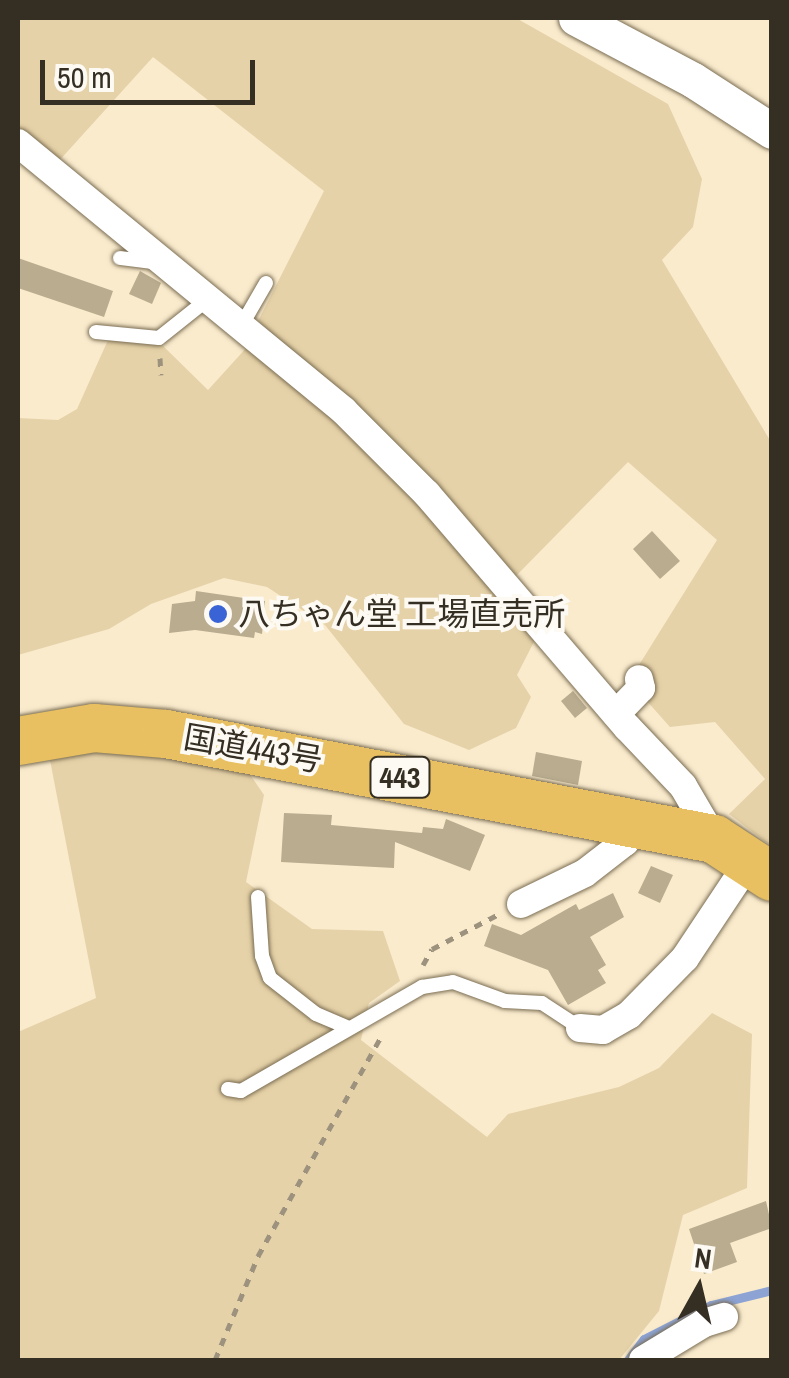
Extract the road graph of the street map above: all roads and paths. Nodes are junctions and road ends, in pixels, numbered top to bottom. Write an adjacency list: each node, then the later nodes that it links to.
1 (576, 18): 2 (street)
2 (772, 131)
3 (18, 143): 5 (street)
4 (120, 258): 5 (lane)
5 (168, 263): 7 (street)
6 (266, 284): 8 (lane)
7 (208, 299): 8 (street); 9 (lane)
8 (240, 328): 11 (street)
9 (96, 332)
10 (639, 679): 11 (street)
11 (616, 714): 14 (street)
12 (18, 741): 13 (highway, 国道443号 / 443)
13 (635, 824): 14 (highway, 国道443号 / 443); 16 (street)
14 (745, 859): 19 (street)
15 (258, 897): 18 (lane)
16 (521, 904): 17 (path)
17 (403, 999): 18 (lane); 19 (lane); 22 (path)
18 (346, 1027): 20 (lane)
19 (580, 1028)
20 (228, 1089)
21 (724, 1317): 23 (street)
22 (215, 1360)
23 (643, 1360)

